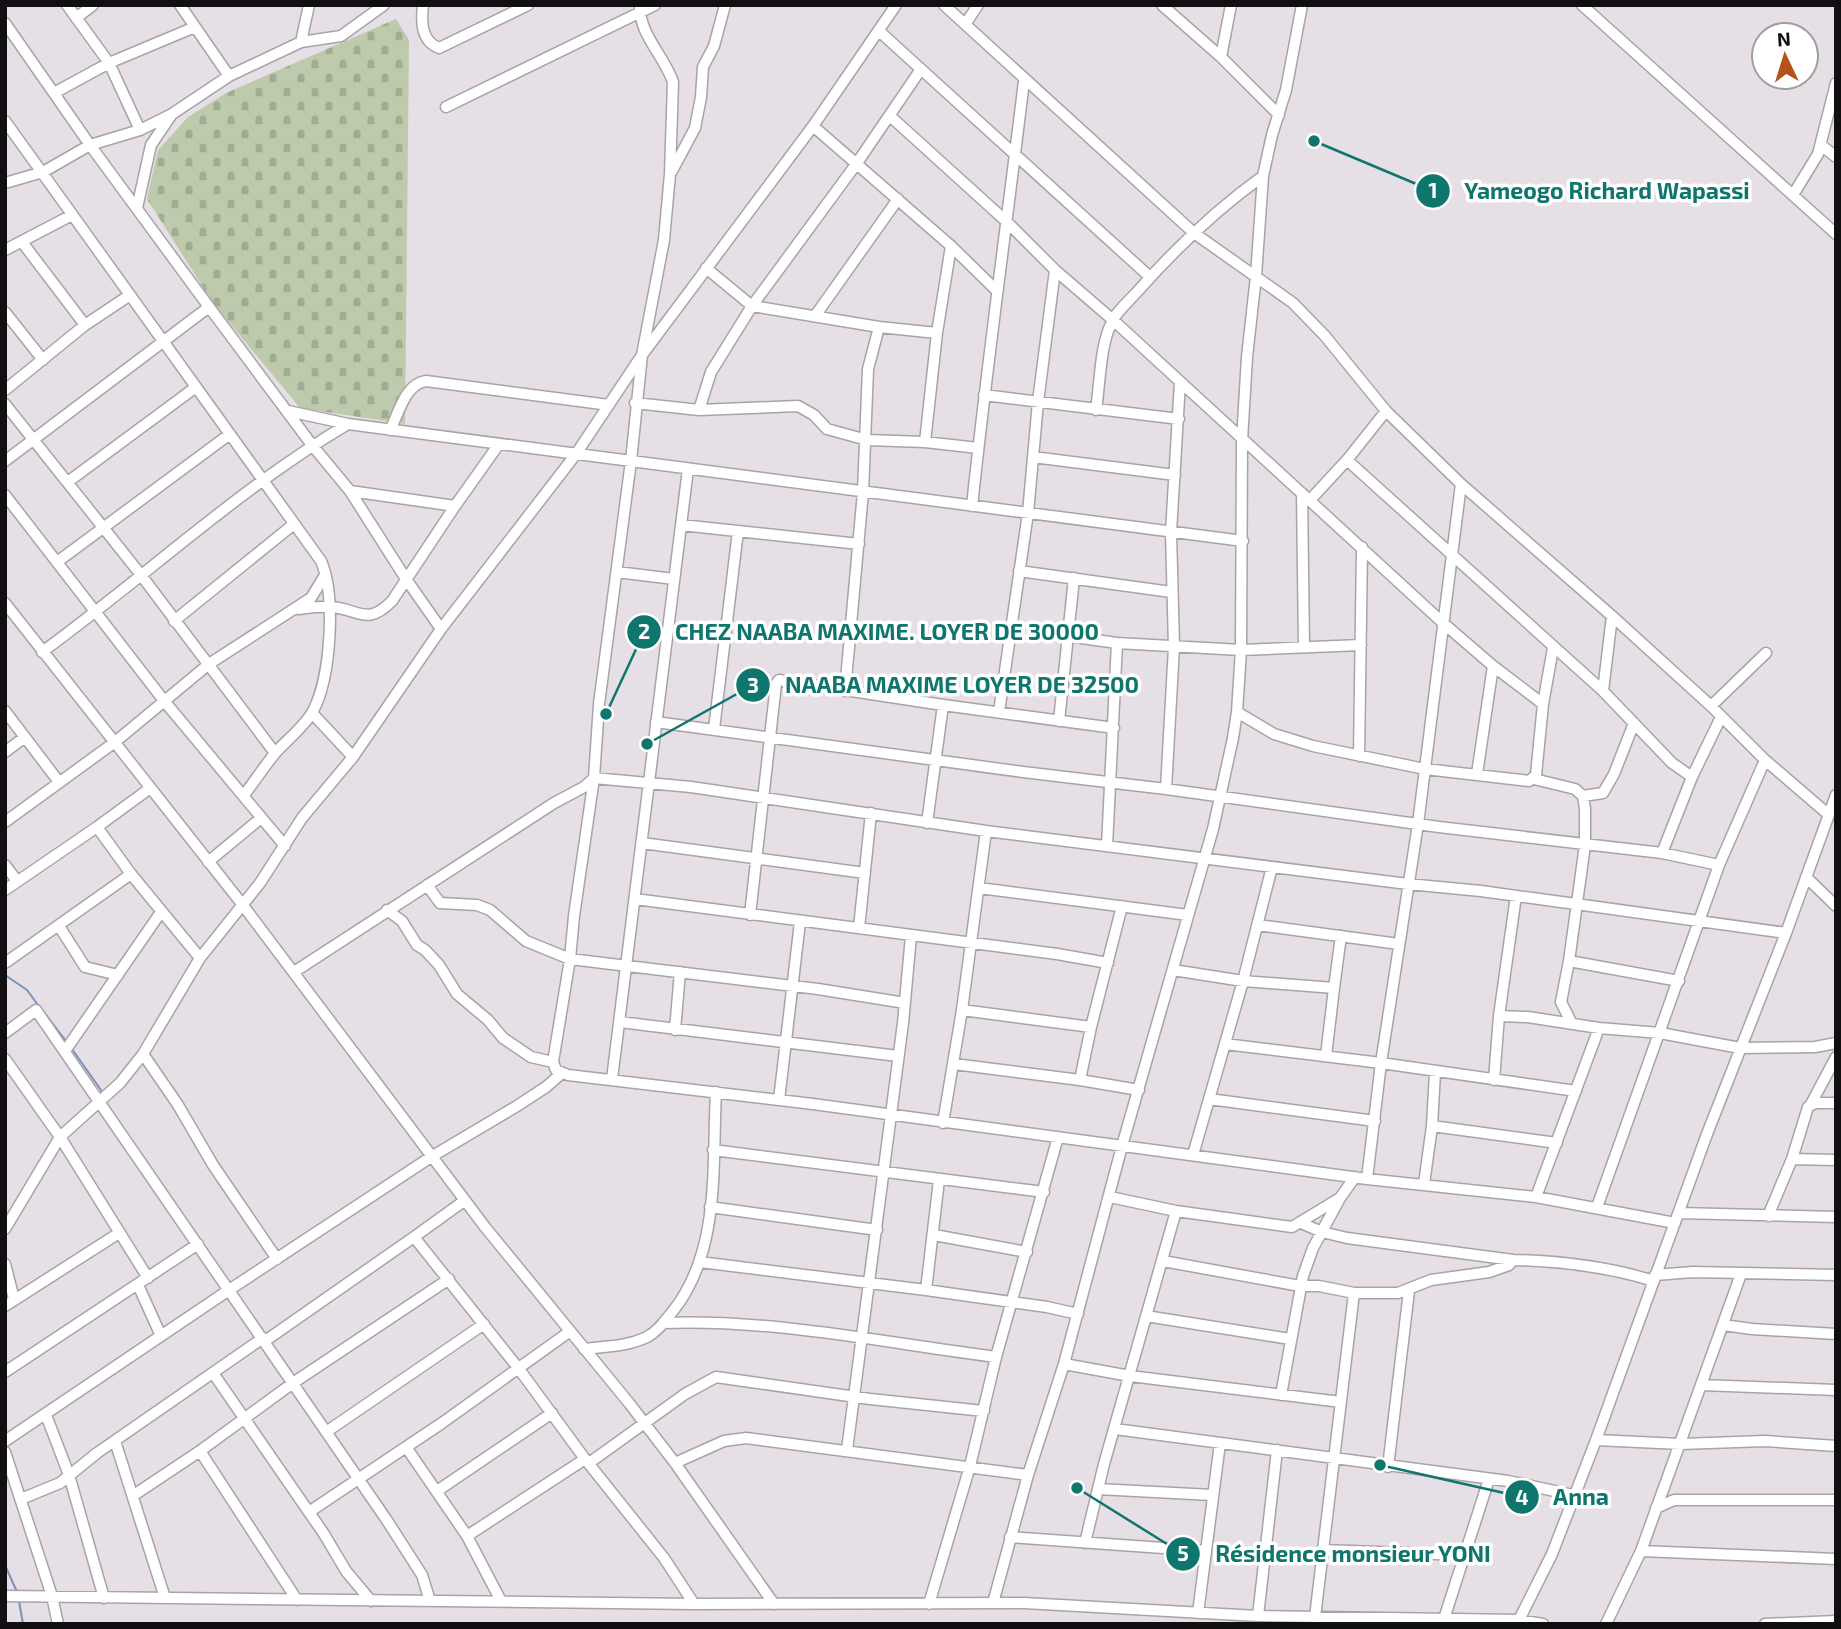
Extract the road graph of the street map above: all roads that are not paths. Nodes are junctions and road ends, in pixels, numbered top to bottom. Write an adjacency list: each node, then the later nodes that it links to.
1 (67, 5): 18 (street)
2 (93, 5): 18 (street)
3 (180, 5): 21 (street)
4 (309, 5): 23 (street)
5 (384, 5): 23 (street)
6 (423, 5): 7 (street)
7 (528, 5)
8 (655, 5): 17 (street)
9 (725, 5): 44 (street)
10 (896, 5): 22 (street)
11 (944, 5): 20 (street)
12 (978, 5): 20 (street)
13 (1162, 5): 24 (street)
14 (1231, 5): 24 (street)
15 (1302, 5): 33 (street)
16 (1582, 5): 47 (street)
17 (640, 9): 31 (street); 44 (street)
18 (76, 18): 25 (street)
19 (5, 23): 30 (street)
20 (966, 23): 28 (street)
21 (195, 27): 25 (street); 27 (street)
22 (879, 31): 26 (street); 36 (street)
23 (301, 42): 27 (street)
24 (1221, 57): 33 (street)
25 (108, 63): 30 (street); 37 (street)
26 (921, 68): 34 (street); 40 (street)
27 (229, 76): 32 (street)
28 (1024, 81): 40 (street); 52 (street)
29 (1836, 83): 39 (street)
30 (54, 93): 38 (street)
31 (446, 107)
32 (172, 114): 37 (street); 49 (street)
33 (1279, 115): 45 (street)
34 (890, 116): 42 (street); 51 (street)
35 (5, 121): 43 (street)
36 (813, 126): 42 (street); 57 (street)
37 (140, 130): 38 (street)
38 (90, 145): 43 (street); 49 (street)
39 (1821, 145): 41 (street); 47 (street)
40 (1015, 156): 51 (street); 60 (street)
41 (1836, 157)
42 (857, 163): 48 (street); 63 (street)
43 (43, 172): 46 (street); 50 (street)
44 (670, 174): 72 (street)
45 (1263, 176): 52 (street); 59 (street)
46 (5, 183)
47 (1793, 195): 53 (street)
48 (898, 200): 55 (street); 66 (street)
49 (136, 208): 64 (street)
50 (72, 215): 54 (street); 62 (street)
51 (1007, 222): 58 (street); 61 (street)
52 (1194, 233): 59 (street); 60 (street)
53 (1836, 234)
54 (22, 242): 56 (street); 68 (street)
55 (951, 246): 61 (street); 70 (street)
56 (5, 250)
57 (706, 268): 63 (street); 72 (street)
58 (1055, 270): 67 (street); 78 (street)
59 (1256, 275): 85 (street); 92 (street)
60 (1150, 277): 67 (street)
61 (996, 290): 77 (street)
62 (130, 295): 68 (street); 71 (street)
63 (752, 306): 66 (street); 82 (street)
64 (209, 307): 71 (street); 84 (street)
65 (5, 312): 73 (street)
66 (815, 316): 69 (street)
67 (1113, 320): 74 (street); 83 (street)
68 (85, 325): 73 (street)
69 (879, 327): 70 (street); 91 (street)
70 (937, 333): 93 (street)
71 (164, 342): 75 (street); 90 (street)
72 (642, 355): 79 (street); 81 (street)
73 (43, 360): 76 (street)
74 (1180, 382): 86 (street); 92 (street)
75 (196, 387): 89 (street); 105 (street)
76 (5, 390)
77 (984, 395): 78 (street); 96 (street)
78 (1038, 402): 83 (street); 98 (street)
79 (635, 403): 82 (street); 101 (street)
80 (5, 404): 90 (street)
81 (609, 405): 88 (street); 97 (street)
82 (699, 410): 91 (street)
83 (1096, 410): 86 (street)
84 (288, 411): 87 (street); 95 (street)
85 (1386, 411): 99 (street); 106 (street)
86 (1179, 419): 103 (street)
87 (348, 424): 88 (street); 95 (street)
88 (390, 430): 94 (street)
89 (230, 434): 104 (street); 116 (street)
90 (34, 440): 100 (street); 105 (street)
91 (867, 440): 93 (street); 108 (street)
92 (1242, 440): 110 (street); 119 (street)
93 (926, 442): 96 (street)
94 (499, 444): 97 (street); 111 (street)
95 (312, 445): 104 (street); 107 (street)
96 (978, 448): 112 (street)
97 (576, 454): 101 (street); 139 (street)
98 (1032, 457): 103 (street); 113 (street)
99 (1347, 460): 110 (street); 122 (street)
100 (5, 461)
101 (631, 461): 102 (street); 126 (street)
102 (688, 469): 108 (street); 115 (street)
103 (1175, 475): 118 (street)
104 (263, 480): 114 (street); 127 (street)
105 (69, 481): 116 (street)
106 (1461, 484): 122 (street); 136 (street)
107 (350, 491): 111 (street); 129 (street)
108 (863, 492): 112 (street); 120 (street)
109 (5, 495): 123 (street)
110 (1306, 496): 121 (street); 144 (street)
111 (455, 506): 129 (street)
112 (972, 506): 113 (street)
113 (1028, 513): 118 (street); 124 (street)
114 (294, 524): 125 (street); 137 (street)
115 (681, 525): 117 (street); 130 (street)
116 (104, 527): 123 (street); 127 (street)
117 (738, 531): 120 (street); 166 (street)
118 (1171, 532): 119 (street); 131 (street)
119 (1243, 541): 146 (street)
120 (859, 544): 151 (street)
121 (1362, 547): 138 (street); 142 (street)
122 (1450, 555): 138 (street); 145 (street)
123 (57, 562): 135 (street)
124 (1019, 571): 128 (street); 158 (street)
125 (326, 572): 133 (street); 134 (street)
126 (617, 572): 130 (street); 179 (street)
127 (141, 575): 135 (street); 137 (street)
128 (1074, 578): 131 (street); 140 (street)
129 (405, 579): 133 (street); 139 (street)
130 (674, 579): 163 (street)
131 (1171, 592): 143 (street)
132 (5, 603): 147 (street)
133 (328, 606): 134 (street); 160 (street)
134 (295, 610): 149 (street)
135 (96, 612): 147 (street); 153 (street)
136 (1612, 616): 152 (street); 156 (street)
137 (174, 621): 149 (street)
138 (1443, 622): 150 (street); 176 (street)
139 (441, 628): 173 (street)
140 (1067, 636): 141 (street); 162 (street)
141 (1117, 643): 143 (street); 165 (street)
142 (1361, 645): 144 (street); 172 (street)
143 (1174, 647): 146 (street); 185 (street)
144 (1304, 647): 146 (street)
145 (1553, 649): 152 (street); 154 (street)
146 (1241, 650): 159 (street)
147 (42, 652): 169 (street)
148 (1766, 653): 156 (street)
149 (209, 664): 153 (street); 171 (street)
150 (1493, 666): 154 (street); 177 (street)
151 (845, 691): 155 (street); 168 (street)
152 (1603, 691): 164 (street)
153 (165, 702): 169 (street); 186 (street)
154 (1543, 704): 180 (street)
155 (943, 705): 158 (street); 174 (street)
156 (1711, 706): 161 (street)
157 (5, 711): 167 (street)
158 (999, 712): 162 (street)
159 (1237, 712): 172 (street); 189 (street)
160 (312, 713): 171 (street); 173 (street)
161 (1721, 717): 175 (street); 178 (street)
162 (1059, 720): 165 (street)
163 (656, 722): 166 (street); 183 (street)
164 (1634, 723): 178 (street); 187 (street)
165 (1114, 728): 182 (street)
166 (714, 729): 168 (street)
167 (25, 737): 170 (street); 181 (street)
168 (770, 737): 174 (street); 188 (street)
169 (115, 742): 181 (street); 184 (street)
170 (5, 752)
171 (275, 753): 186 (street)
172 (1359, 756): 176 (street)
173 (353, 757): 201 (street)
174 (937, 760): 182 (street); 195 (street)
175 (1765, 760): 192 (street); 208 (street)
176 (1425, 768): 177 (street); 196 (street)
177 (1477, 774): 180 (street)
178 (1692, 777): 203 (street)
179 (594, 778): 183 (street); 215 (street); 240 (street)
180 (1534, 779): 187 (street)
181 (59, 782): 194 (street)
182 (1112, 782): 185 (street); 202 (street)
183 (648, 783): 188 (street); 199 (street)
184 (149, 789): 197 (street); 206 (street)
185 (1166, 789): 189 (street)
186 (244, 795): 193 (street)
187 (1583, 796): 200 (street)
188 (764, 797): 191 (street); 205 (street)
189 (1220, 798): 196 (street); 204 (street)
190 (1835, 798): 192 (street)
191 (871, 813): 195 (street); 210 (street)
192 (1829, 815): 212 (street)
193 (261, 818): 201 (street); 206 (street)
194 (5, 822)
195 (928, 823): 198 (street)
196 (1418, 824): 200 (street); 214 (street)
197 (97, 827): 211 (street); 213 (street)
198 (986, 831): 202 (street); 216 (street)
199 (642, 843): 205 (street); 219 (street)
200 (1585, 845): 203 (street); 221 (street)
201 (285, 846): 220 (street)
202 (1107, 846): 204 (street)
203 (1662, 853): 208 (street)
204 (1204, 857): 209 (street); 227 (street)
205 (757, 858): 210 (street); 226 (street)
206 (208, 862): 220 (street)
207 (5, 865): 213 (street)
208 (1719, 865): 229 (street)
209 (1272, 867): 214 (street); 230 (street)
210 (865, 873): 232 (street)
211 (131, 874): 225 (street); 231 (street)
212 (1806, 877): 223 (street); 233 (street)
213 (17, 881): 217 (street)
214 (1408, 884): 218 (street); 237 (street)
215 (427, 885): 224 (street); 240 (street)
216 (979, 888): 222 (street); 236 (street)
217 (5, 890)
218 (1516, 896): 221 (street); 254 (street)
219 (635, 899): 226 (street); 243 (street)
220 (242, 904): 239 (street); 245 (street)
221 (1576, 905): 229 (street); 241 (street)
222 (1122, 906): 227 (street); 242 (street)
223 (1836, 906)
224 (387, 910): 245 (street); 272 (street)
225 (161, 912): 239 (street); 247 (street)
226 (750, 915): 228 (street)
227 (1188, 915): 244 (street)
228 (800, 922): 232 (street); 250 (street)
229 (1700, 922): 233 (street); 249 (street)
230 (1258, 925): 235 (street); 248 (street)
231 (59, 926): 238 (street); 247 (street)
232 (859, 928): 234 (street)
233 (1786, 933): 265 (street)
234 (911, 936): 236 (street); 252 (street)
235 (1341, 936): 237 (street); 251 (street)
236 (971, 943): 242 (street); 253 (street)
237 (1399, 944): 273 (street)
238 (7, 957)
239 (200, 958): 267 (street)
240 (570, 959): 243 (street); 272 (street)
241 (1569, 961): 249 (street); 256 (street)
242 (1108, 963): 257 (street)
243 (626, 965): 246 (street); 255 (street)
244 (1173, 970): 248 (street); 280 (street)
245 (294, 972): 298 (street)
246 (680, 972): 250 (street); 259 (street)
247 (118, 975): 266 (street)
248 (1243, 981): 251 (street); 264 (street)
249 (1679, 981): 261 (street)
250 (792, 987): 252 (street); 262 (street)
251 (1334, 988): 269 (street)
252 (905, 1003): 268 (street)
253 (962, 1010): 257 (street); 274 (street)
254 (1499, 1016): 256 (street); 279 (street)
255 (620, 1022): 259 (street); 277 (street)
256 (1571, 1022): 258 (street)
257 (1091, 1027): 278 (street)
258 (1599, 1028): 261 (street); 281 (street)
259 (675, 1030): 262 (street)
260 (5, 1033): 266 (street)
261 (1660, 1033): 265 (street); 312 (street)
262 (786, 1042): 268 (street); 284 (street)
263 (1836, 1043): 265 (street)
264 (1225, 1044): 269 (street); 283 (street)
265 (1740, 1048): 316 (street)
266 (65, 1051): 285 (street)
267 (144, 1054): 285 (street); 326 (street)
268 (898, 1056): 288 (street)
269 (1326, 1056): 273 (street)
270 (1836, 1057): 287 (street)
271 (5, 1059): 292 (street)
272 (553, 1062): 276 (street)
273 (1381, 1063): 275 (street); 289 (street)
274 (954, 1064): 278 (street); 290 (street)
275 (1435, 1072): 279 (street); 291 (street)
276 (562, 1073): 277 (street); 298 (street)
277 (612, 1079): 282 (street)
278 (1080, 1080): 280 (street)
279 (1494, 1080): 281 (street)
280 (1139, 1090): 295 (street)
281 (1576, 1091): 294 (street)
282 (716, 1092): 284 (street); 296 (street)
283 (1209, 1099): 289 (street); 297 (street)
284 (779, 1100): 288 (street)
285 (100, 1103): 292 (street); 324 (street)
286 (1836, 1103): 287 (street)
287 (1811, 1104): 299 (street)
288 (891, 1115): 290 (street); 301 (street)
289 (1375, 1121): 303 (street)
290 (943, 1123): 293 (street)
291 (1432, 1126): 294 (street); 305 (street)
292 (60, 1137): 318 (street); 321 (street)
293 (1058, 1137): 295 (street); 306 (street)
294 (1557, 1143): 308 (street)
295 (1122, 1146): 297 (street); 307 (street)
296 (713, 1150): 301 (street); 311 (street)
297 (1193, 1155): 302 (street)
298 (431, 1157): 310 (street); 326 (street)
299 (1792, 1159): 300 (street); 314 (street)
300 (1836, 1160)
301 (884, 1172): 304 (street); 319 (street)
302 (1355, 1177): 303 (street); 309 (street)
303 (1367, 1179): 305 (street)
304 (939, 1180): 306 (street); 322 (street)
305 (1424, 1184): 308 (street)
306 (1044, 1192): 325 (street)
307 (1110, 1197): 313 (street); 344 (street)
308 (1536, 1197): 312 (street)
309 (1340, 1198): 317 (street); 320 (street)
310 (464, 1201): 323 (street); 349 (street)
311 (710, 1207): 319 (street); 329 (street)
312 (1597, 1207): 316 (street)
313 (1176, 1211): 317 (street); 328 (street)
314 (1768, 1216): 315 (street); 316 (street)
315 (1836, 1217)
316 (1677, 1218): 333 (street)
317 (1301, 1223): 320 (street)
318 (5, 1229)
319 (877, 1230): 336 (street)
320 (1322, 1232): 327 (street); 337 (street)
321 (119, 1233): 335 (street); 342 (street)
322 (934, 1235): 325 (street); 339 (street)
323 (414, 1237): 334 (street); 354 (street)
324 (198, 1244): 335 (street); 338 (street)
325 (1027, 1252): 343 (street)
326 (277, 1259): 338 (street)
327 (1513, 1260): 333 (street); 340 (street)
328 (1163, 1261): 337 (street); 345 (street)
329 (700, 1262): 336 (street); 346 (street)
330 (5, 1264): 342 (street)
331 (1741, 1274): 332 (street); 333 (street); 348 (street)
332 (1836, 1275)
333 (1655, 1278): 375 (street)
334 (449, 1279): 347 (street); 362 (street)
335 (143, 1282): 351 (street); 359 (street)
336 (869, 1283): 339 (street); 352 (street)
337 (1300, 1286): 341 (street); 353 (street)
338 (229, 1290): 351 (street); 354 (street)
339 (926, 1290): 343 (street)
340 (1409, 1291): 341 (street); 390 (street)
341 (1354, 1293): 367 (street)
342 (10, 1302)
343 (1011, 1302): 344 (street); 356 (street)
344 (1078, 1314): 357 (street)
345 (1146, 1316): 353 (street); 361 (street)
346 (663, 1323): 352 (street); 355 (street)
347 (484, 1324): 358 (street); 374 (street)
348 (1723, 1325): 350 (street); 363 (street)
349 (569, 1332): 355 (street); 358 (street)
350 (1836, 1334)
351 (161, 1336): 370 (street)
352 (862, 1337): 356 (street); 366 (street)
353 (1290, 1339): 365 (street)
354 (264, 1340): 360 (street); 362 (street)
355 (584, 1349): 372 (street)
356 (996, 1357): 368 (street)
357 (1064, 1364): 361 (street); 392 (street)
358 (519, 1369): 369 (street); 381 (street)
359 (5, 1372)
360 (213, 1373): 371 (street); 377 (street)
361 (1130, 1376): 365 (street); 373 (street)
362 (293, 1382): 371 (street); 374 (street)
363 (1702, 1385): 364 (street); 379 (street)
364 (1836, 1390)
365 (1281, 1395): 367 (street)
366 (854, 1396): 368 (street); 372 (street); 382 (street)
367 (1340, 1402): 386 (street)
368 (984, 1411): 389 (street)
369 (552, 1413): 387 (street); 397 (street)
370 (46, 1415): 376 (street); 391 (street)
371 (245, 1419): 384 (street); 405 (street)
372 (645, 1423): 387 (street); 388 (street)
373 (1115, 1429): 378 (street); 396 (street)
374 (326, 1432): 393 (street)
375 (1596, 1440): 379 (street); 400 (street)
376 (5, 1441)
377 (115, 1441): 391 (street); 398 (street)
378 (1220, 1443): 383 (street); 399 (street)
379 (1681, 1444): 380 (street); 395 (street)
380 (1836, 1446)
381 (406, 1447): 393 (street); 397 (street)
382 (847, 1450): 388 (street); 389 (street)
383 (1277, 1450): 386 (street); 427 (street)
384 (200, 1451): 398 (street); 418 (street)
385 (5, 1452): 401 (street)
386 (1333, 1459): 390 (street); 409 (street)
387 (587, 1461): 406 (street); 423 (street)
388 (675, 1463): 424 (street)
389 (970, 1466): 392 (street); 425 (street)
390 (1388, 1467): 394 (street)
391 (69, 1475): 401 (street); 416 (street)
392 (1028, 1475): 407 (street)
393 (357, 1478): 405 (street); 420 (street)
394 (1489, 1479): 400 (street); 412 (street)
395 (1664, 1485): 402 (street); 404 (street)
396 (1098, 1489): 399 (street); 408 (street)
397 (437, 1491): 406 (street)
398 (134, 1495): 417 (street)
399 (1212, 1495): 410 (street)
400 (1573, 1495): 431 (street)
401 (21, 1499): 415 (street)
402 (1674, 1500): 403 (street); 404 (street)
403 (1836, 1500)
404 (1656, 1508): 411 (street)
405 (309, 1512): 419 (street)
406 (467, 1536): 421 (street)
407 (1010, 1537): 408 (street); 422 (street)
408 (1085, 1543): 410 (street)
409 (1322, 1550): 412 (street); 428 (street)
410 (1205, 1551): 426 (street)
411 (1641, 1551): 413 (street); 434 (street)
412 (1464, 1555): 429 (street)
413 (1836, 1559)
414 (5, 1596): 415 (street)
415 (52, 1596): 416 (street); 432 (street)
416 (104, 1598): 417 (street)
417 (165, 1598): 418 (street)
418 (297, 1600): 419 (street)
419 (371, 1601): 420 (street)
420 (430, 1601): 421 (street)
421 (501, 1601): 423 (street)
422 (993, 1603): 425 (street); 426 (street)
423 (694, 1604): 424 (street)
424 (775, 1604): 425 (street)
425 (929, 1604)
426 (1198, 1613): 427 (street)
427 (1258, 1616): 428 (street)
428 (1315, 1617): 429 (street)
429 (1444, 1619): 431 (street)
430 (1836, 1621): 435 (street)
431 (1518, 1622): 433 (street)
432 (58, 1624)
433 (1543, 1624)
434 (1606, 1624)
435 (1765, 1624)

